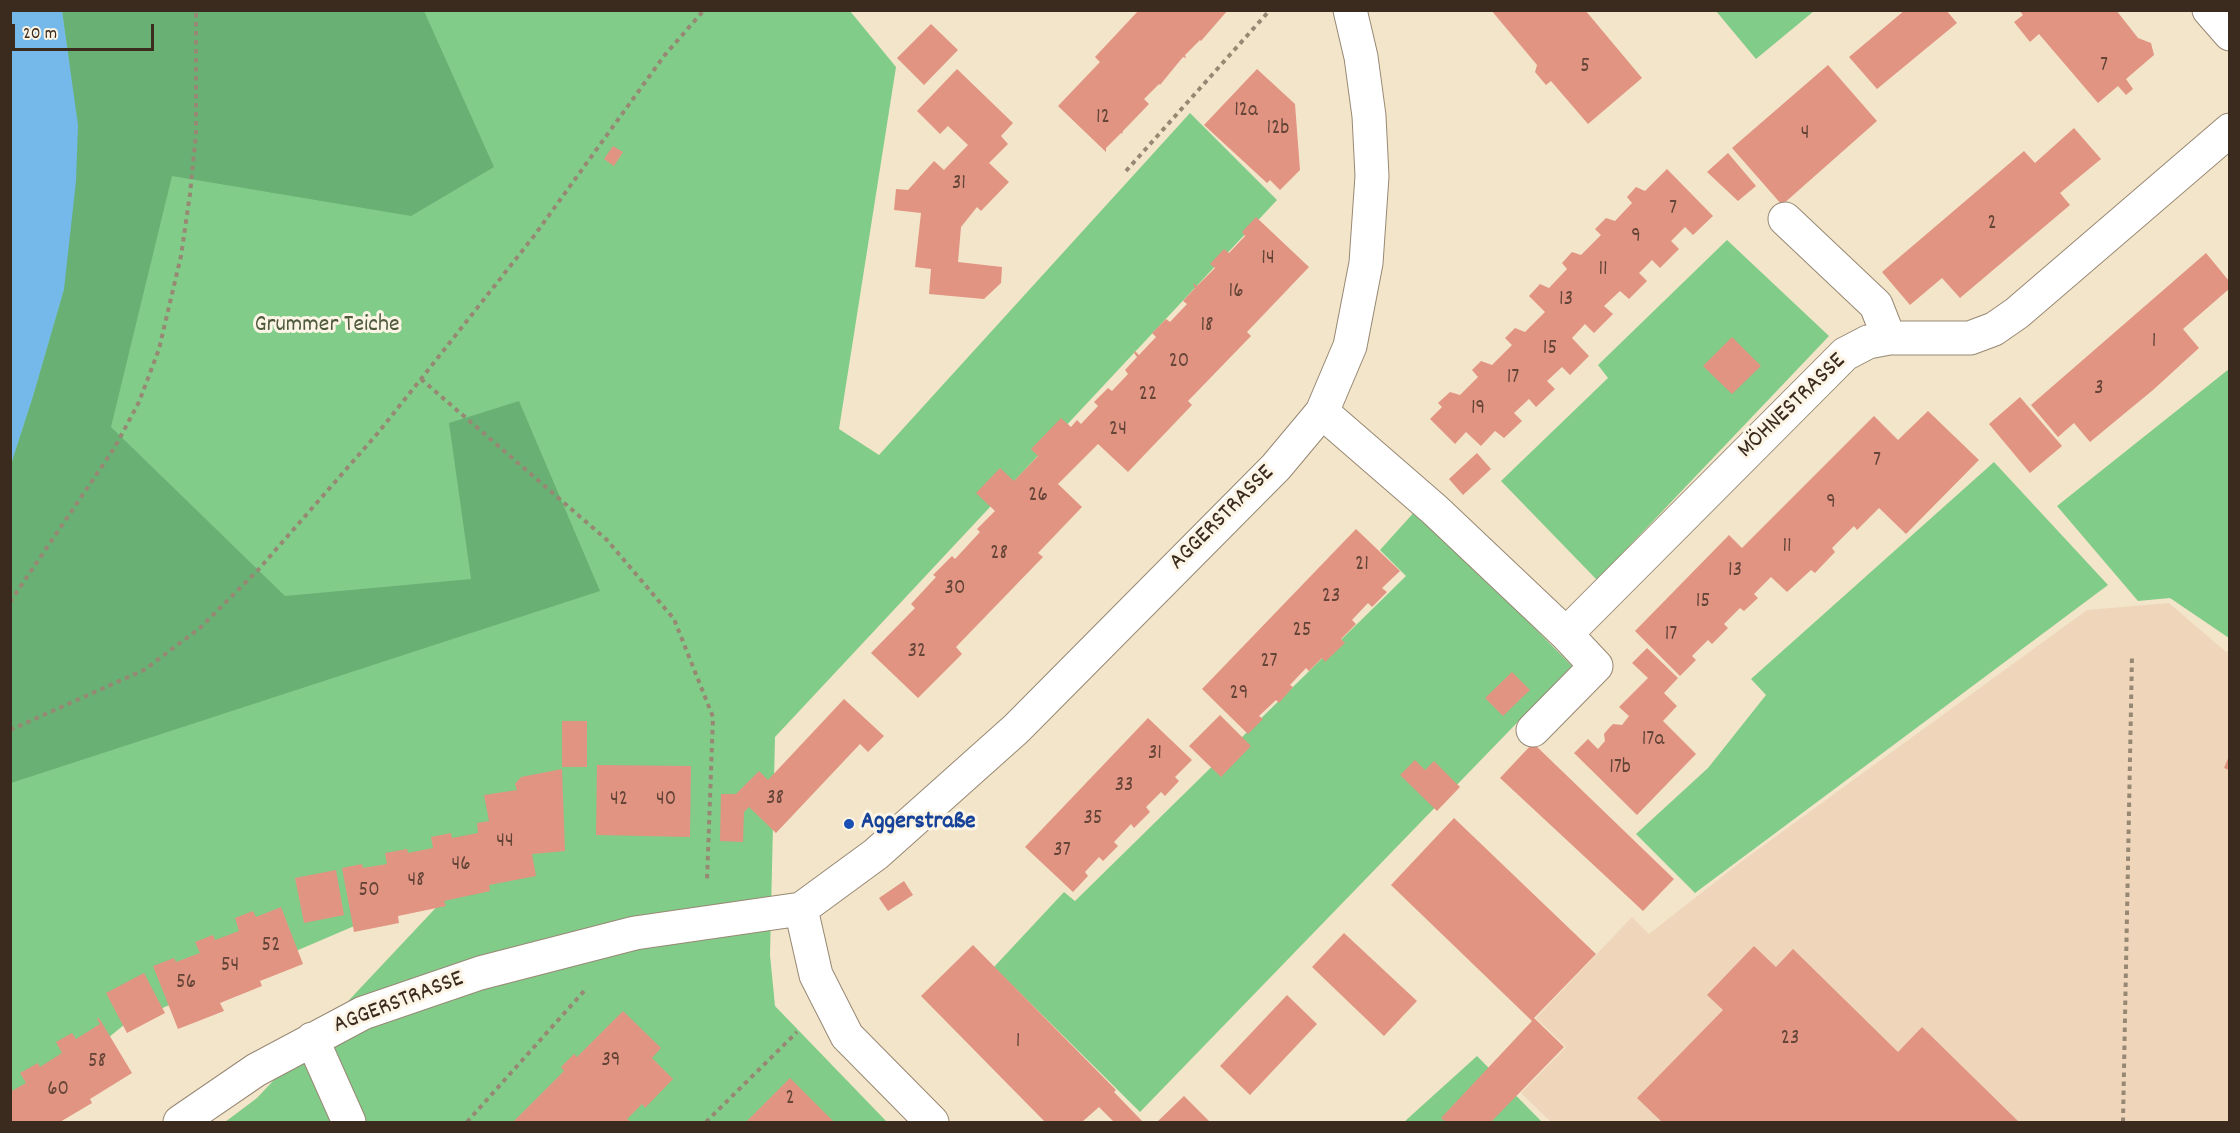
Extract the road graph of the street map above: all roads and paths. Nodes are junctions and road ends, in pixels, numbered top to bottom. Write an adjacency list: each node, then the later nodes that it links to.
1 (196, 10): 13 (path)
2 (704, 10): 11 (path)
3 (1270, 10): 8 (path)
4 (1350, 10): 12 (street, AGGERSTRASSE)
5 (2209, 10): 6 (street)
6 (2229, 34)
7 (2229, 129): 10 (street, MÖHNESTRASSE)
8 (1126, 171)
9 (1785, 219): 10 (street)
10 (1889, 338): 14 (street, MÖHNESTRASSE)
11 (421, 379): 16 (path); 19 (path)
12 (1322, 412): 14 (street); 18 (street, AGGERSTRASSE)
13 (10, 602)
14 (1566, 634): 17 (street)
15 (2132, 655): 28 (path)
16 (10, 730)
17 (1533, 730)
18 (801, 909): 19 (street, AGGERSTRASSE); 21 (street)
19 (705, 922): 22 (street, AGGERSTRASSE)
20 (590, 985): 25 (path)
21 (828, 1002): 26 (path); 27 (street)
22 (312, 1039): 23 (street, AGGERSTRASSE); 24 (street)
23 (180, 1122)
24 (349, 1122)
25 (467, 1122)
26 (706, 1122)
27 (932, 1122)
28 (2123, 1122)

